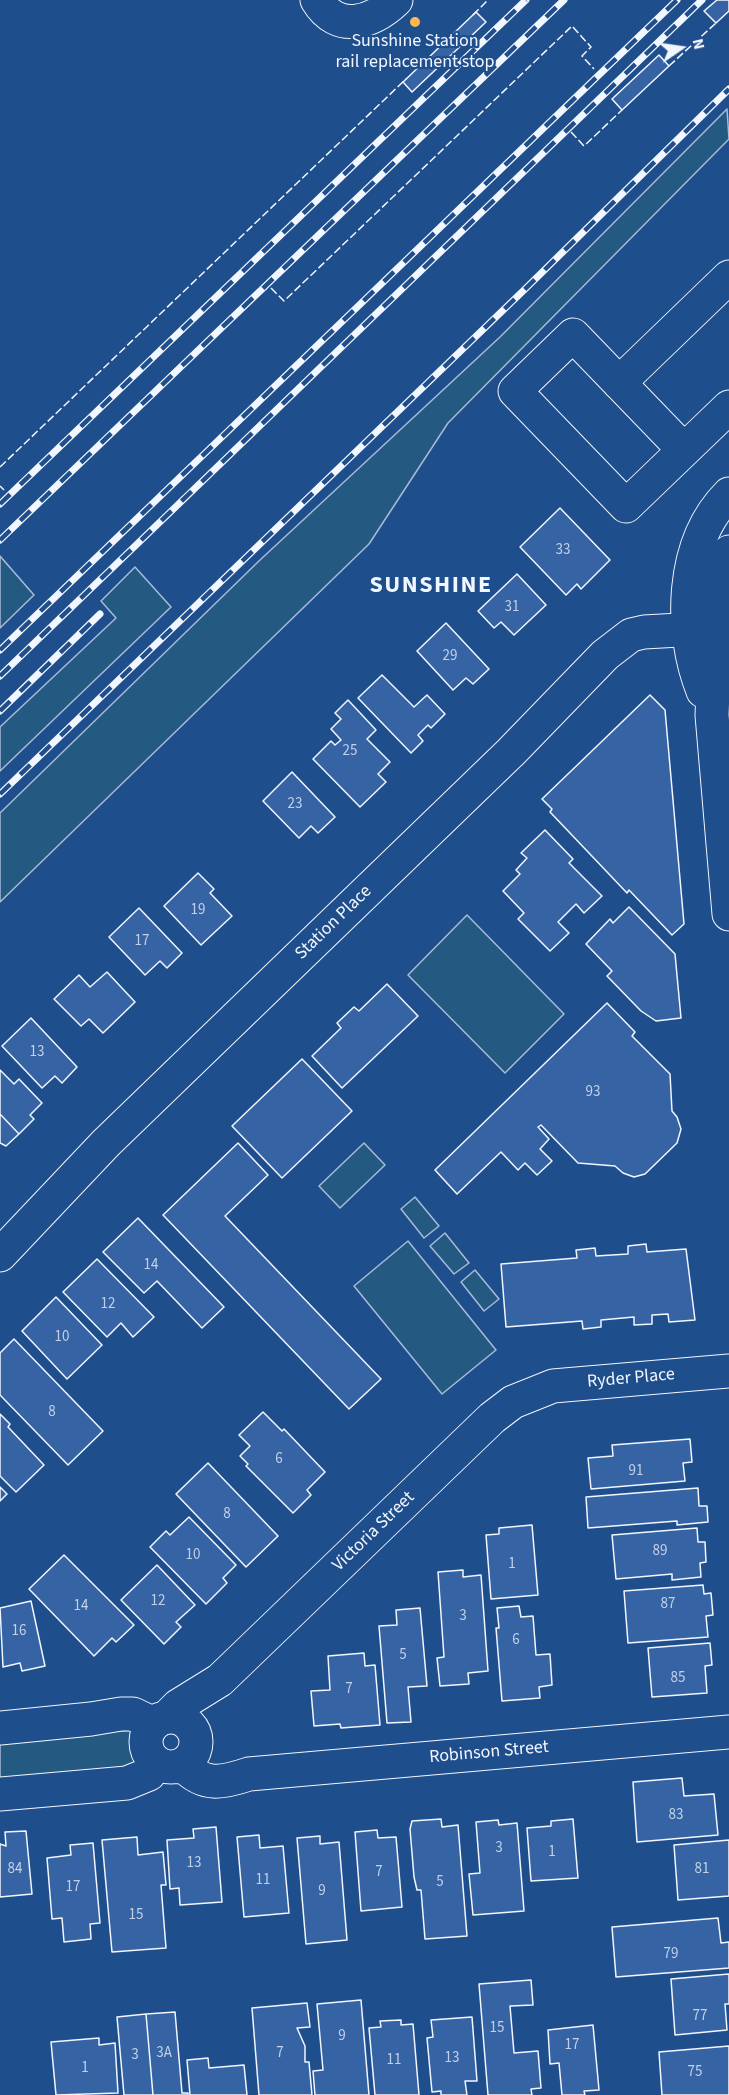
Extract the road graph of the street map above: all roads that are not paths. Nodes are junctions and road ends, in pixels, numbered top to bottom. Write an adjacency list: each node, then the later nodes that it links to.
1 (317, 0): 2 (street)
2 (396, 0)
3 (729, 277): 4 (street)
4 (619, 383): 6 (street); 6 (street)
5 (729, 407): 6 (street)
6 (684, 450)
7 (729, 494): 9 (street)
8 (729, 552): 9 (street)
9 (701, 628): 10 (street); 13 (street, Station Place)
10 (720, 714): 11 (street)
11 (723, 763): 12 (street)
12 (729, 914)
13 (0, 1255)
14 (729, 1371): 15 (street, Ryder Place)
15 (534, 1393): 18 (street, Victoria Street)
16 (0, 1728): 18 (street)
17 (729, 1732): 18 (street, Robinson Street)
18 (175, 1742): 19 (street)
19 (0, 1794)

